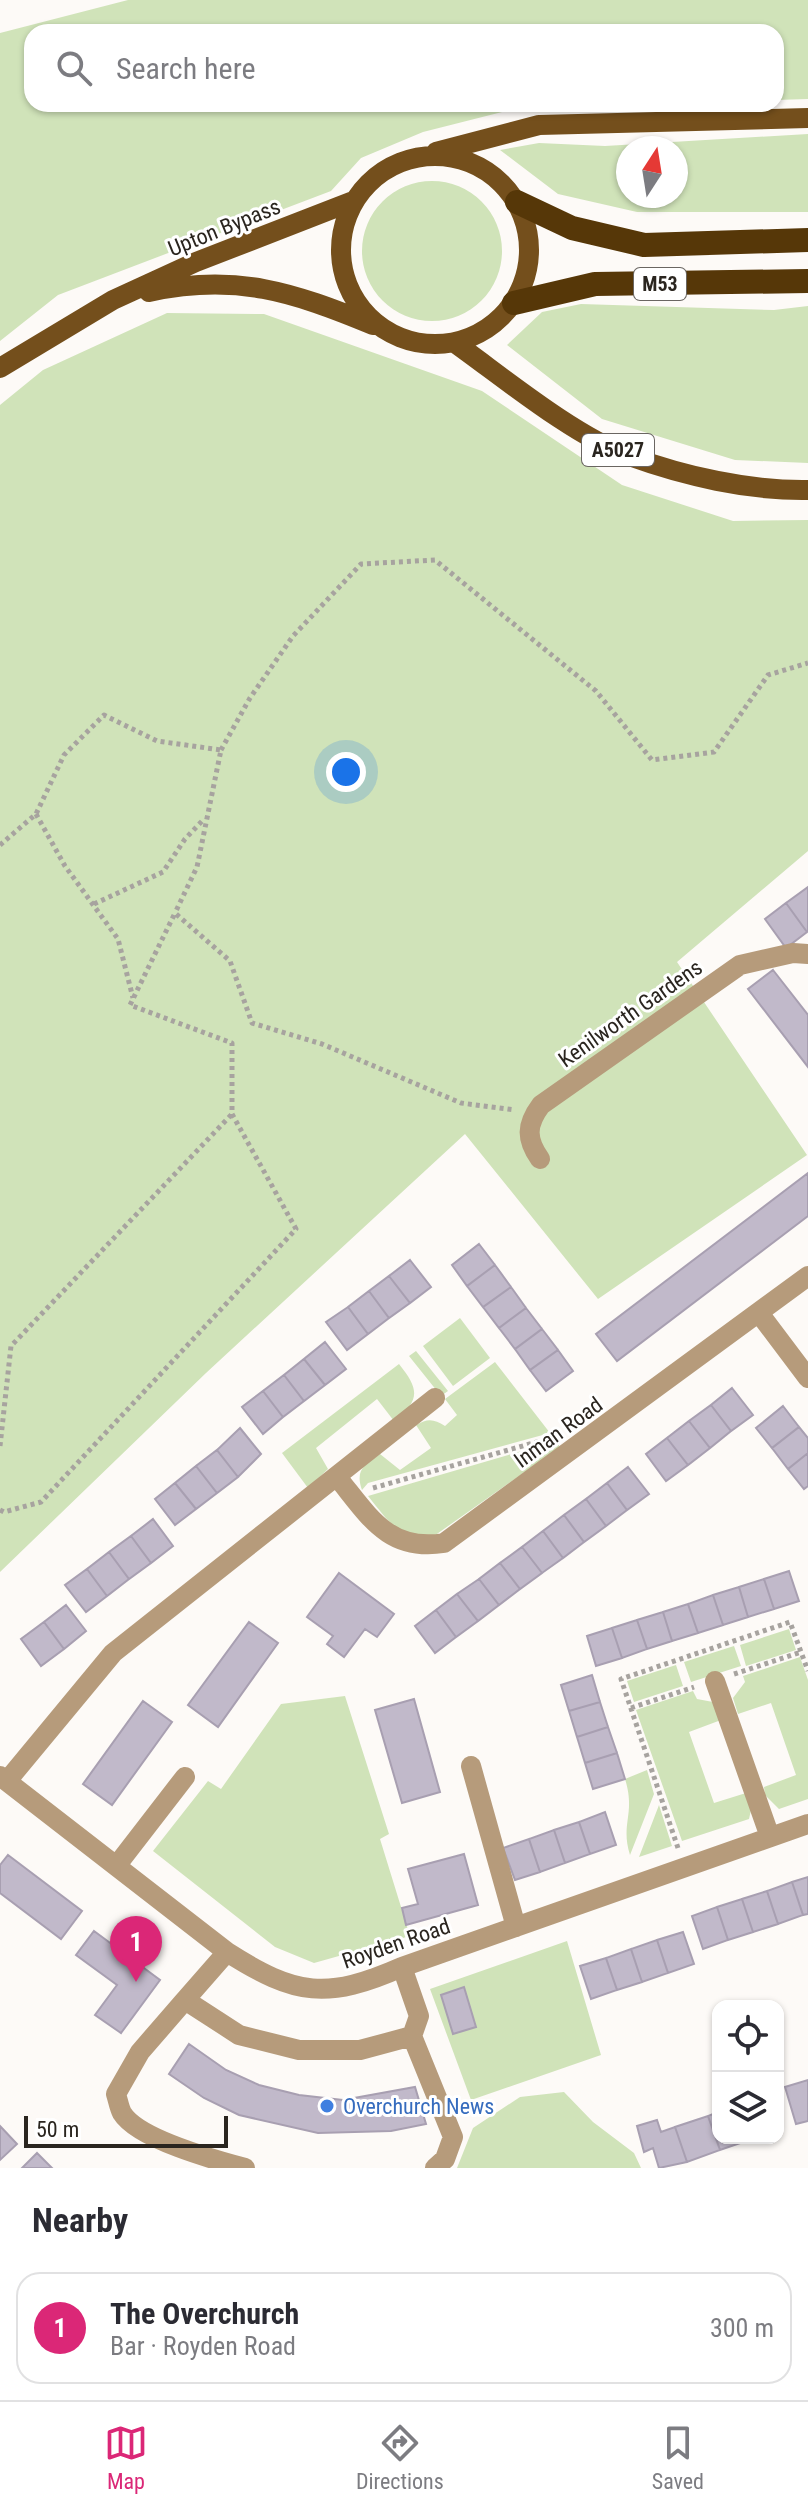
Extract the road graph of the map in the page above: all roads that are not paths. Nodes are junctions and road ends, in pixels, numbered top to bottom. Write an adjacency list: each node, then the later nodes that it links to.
1 (808, 118): 2 (main road)
2 (424, 156): 3 (main road); 4 (main road)
3 (353, 201): 7 (main road, Upton Bypass); 9 (main road)
4 (517, 202): 5 (highway, M53); 8 (main road)
5 (808, 240)
6 (808, 281): 8 (highway, M53)
7 (113, 300): 9 (main road, Upton Bypass); 11 (main road, Upton Bypass)
8 (514, 303): 10 (main road)
9 (384, 330): 10 (main road)
10 (455, 343): 12 (main road, A5027)
11 (0, 368)
12 (808, 490)
13 (808, 954): 14 (street, Kenilworth Gardens)
14 (540, 1159)
15 (808, 1276): 16 (street, Inman Road)
16 (759, 1313): 17 (street); 19 (street, Inman Road)
17 (808, 1378)
18 (435, 1398): 19 (street)
19 (337, 1477): 23 (street)
20 (715, 1681): 25 (street)
21 (471, 1766): 27 (street)
22 (185, 1777): 26 (street)
23 (3, 1778): 26 (street, Royden Road)
24 (808, 1824): 25 (street, Royden Road)
25 (770, 1837): 27 (street, Royden Road)
26 (117, 1865): 28 (street, Royden Road)
27 (516, 1927): 29 (street, Royden Road)
28 (227, 1952): 29 (street, Royden Road); 30 (street)
29 (402, 1967): 31 (street)
30 (185, 2000): 31 (street); 32 (street)
31 (412, 2036): 33 (street)
32 (245, 2168)
33 (435, 2168)

